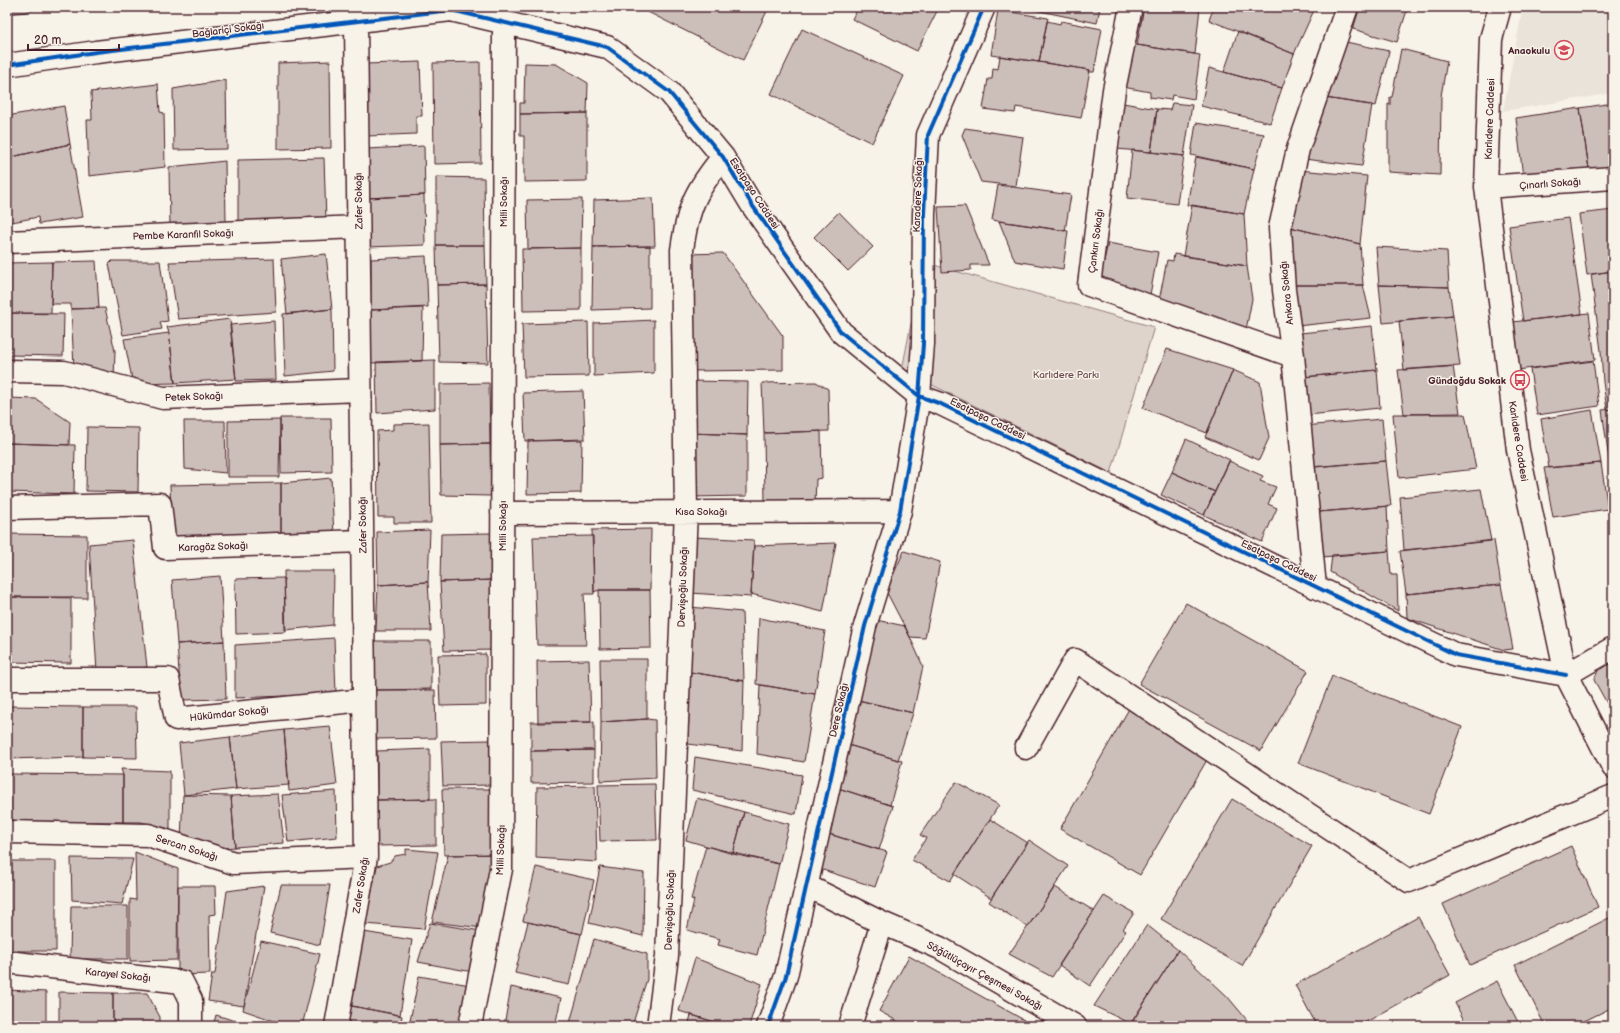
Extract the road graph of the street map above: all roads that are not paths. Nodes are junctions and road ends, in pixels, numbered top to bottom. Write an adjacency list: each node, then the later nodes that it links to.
1 (984, 7): 17 (street, Karadere Sokağı)
2 (1131, 7): 14 (street, Çankırı Sokağı)
3 (1346, 7): 14 (street, Ankara Sokağı)
4 (1500, 7): 11 (street, Karlıdere Caddesi)
5 (451, 8): 6 (street, Bağlariçi Sokağı); 7 (street, Esatpaşa Caddesi)
6 (356, 22): 8 (street, Bağlariçi Sokağı); 12 (street, Zafer Sokağı)
7 (504, 22): 9 (street, Esatpaşa Caddesi); 21 (street, Milli Sokağı)
8 (7, 65)
9 (723, 157): 17 (street, Esatpaşa Caddesi); 20 (street, Dervişoğlu Sokağı)
10 (1613, 178): 11 (street, Çınarlı Sokağı)
11 (1486, 187): 25 (street, Karlıdere Caddesi)
12 (358, 227): 13 (street, Pembe Karanfil Sokağı); 16 (street, Zafer Sokağı)
13 (7, 242)
14 (1293, 356): 23 (street, Ankara Sokağı)
15 (7, 371): 16 (street, Petek Sokağı)
16 (360, 390): 22 (street, Zafer Sokağı)
17 (919, 396): 19 (street, Dere Sokağı); 23 (street, Esatpaşa Caddesi)
18 (7, 508): 22 (street, Karagöz Sokağı)
19 (900, 510): 20 (street, Kısa Sokağı); 33 (street, Dere Sokağı)
20 (686, 511): 21 (street, Kısa Sokağı); 39 (street, Dervişoğlu Sokağı)
21 (502, 513): 38 (street, Milli Sokağı)
22 (362, 541): 27 (street, Zafer Sokağı)
23 (1315, 587): 25 (street, Esatpaşa Caddesi)
24 (1613, 648): 25 (street)
25 (1566, 675): 29 (street, Karlıdere Caddesi)
26 (7, 679): 27 (street, Hükümdar Sokağı)
27 (364, 700): 32 (street, Zafer Sokağı)
28 (1026, 748): 30 (street)
29 (1613, 766)
30 (1613, 796)
31 (7, 832): 32 (street, Sercan Sokağı)
32 (366, 857): 37 (street, Zafer Sokağı)
33 (807, 886): 34 (street, Söğütlüçayır Çeşmesi Sokağı); 40 (street, Dere Sokağı)
34 (882, 923): 41 (street); 42 (street, Söğütlüçayır Çeşmesi Sokağı)
35 (7, 962): 36 (street, Karayel Sokağı)
36 (191, 1026)
37 (336, 1026)
38 (470, 1026)
39 (658, 1026)
40 (768, 1026)
41 (850, 1026)
42 (1075, 1026)

